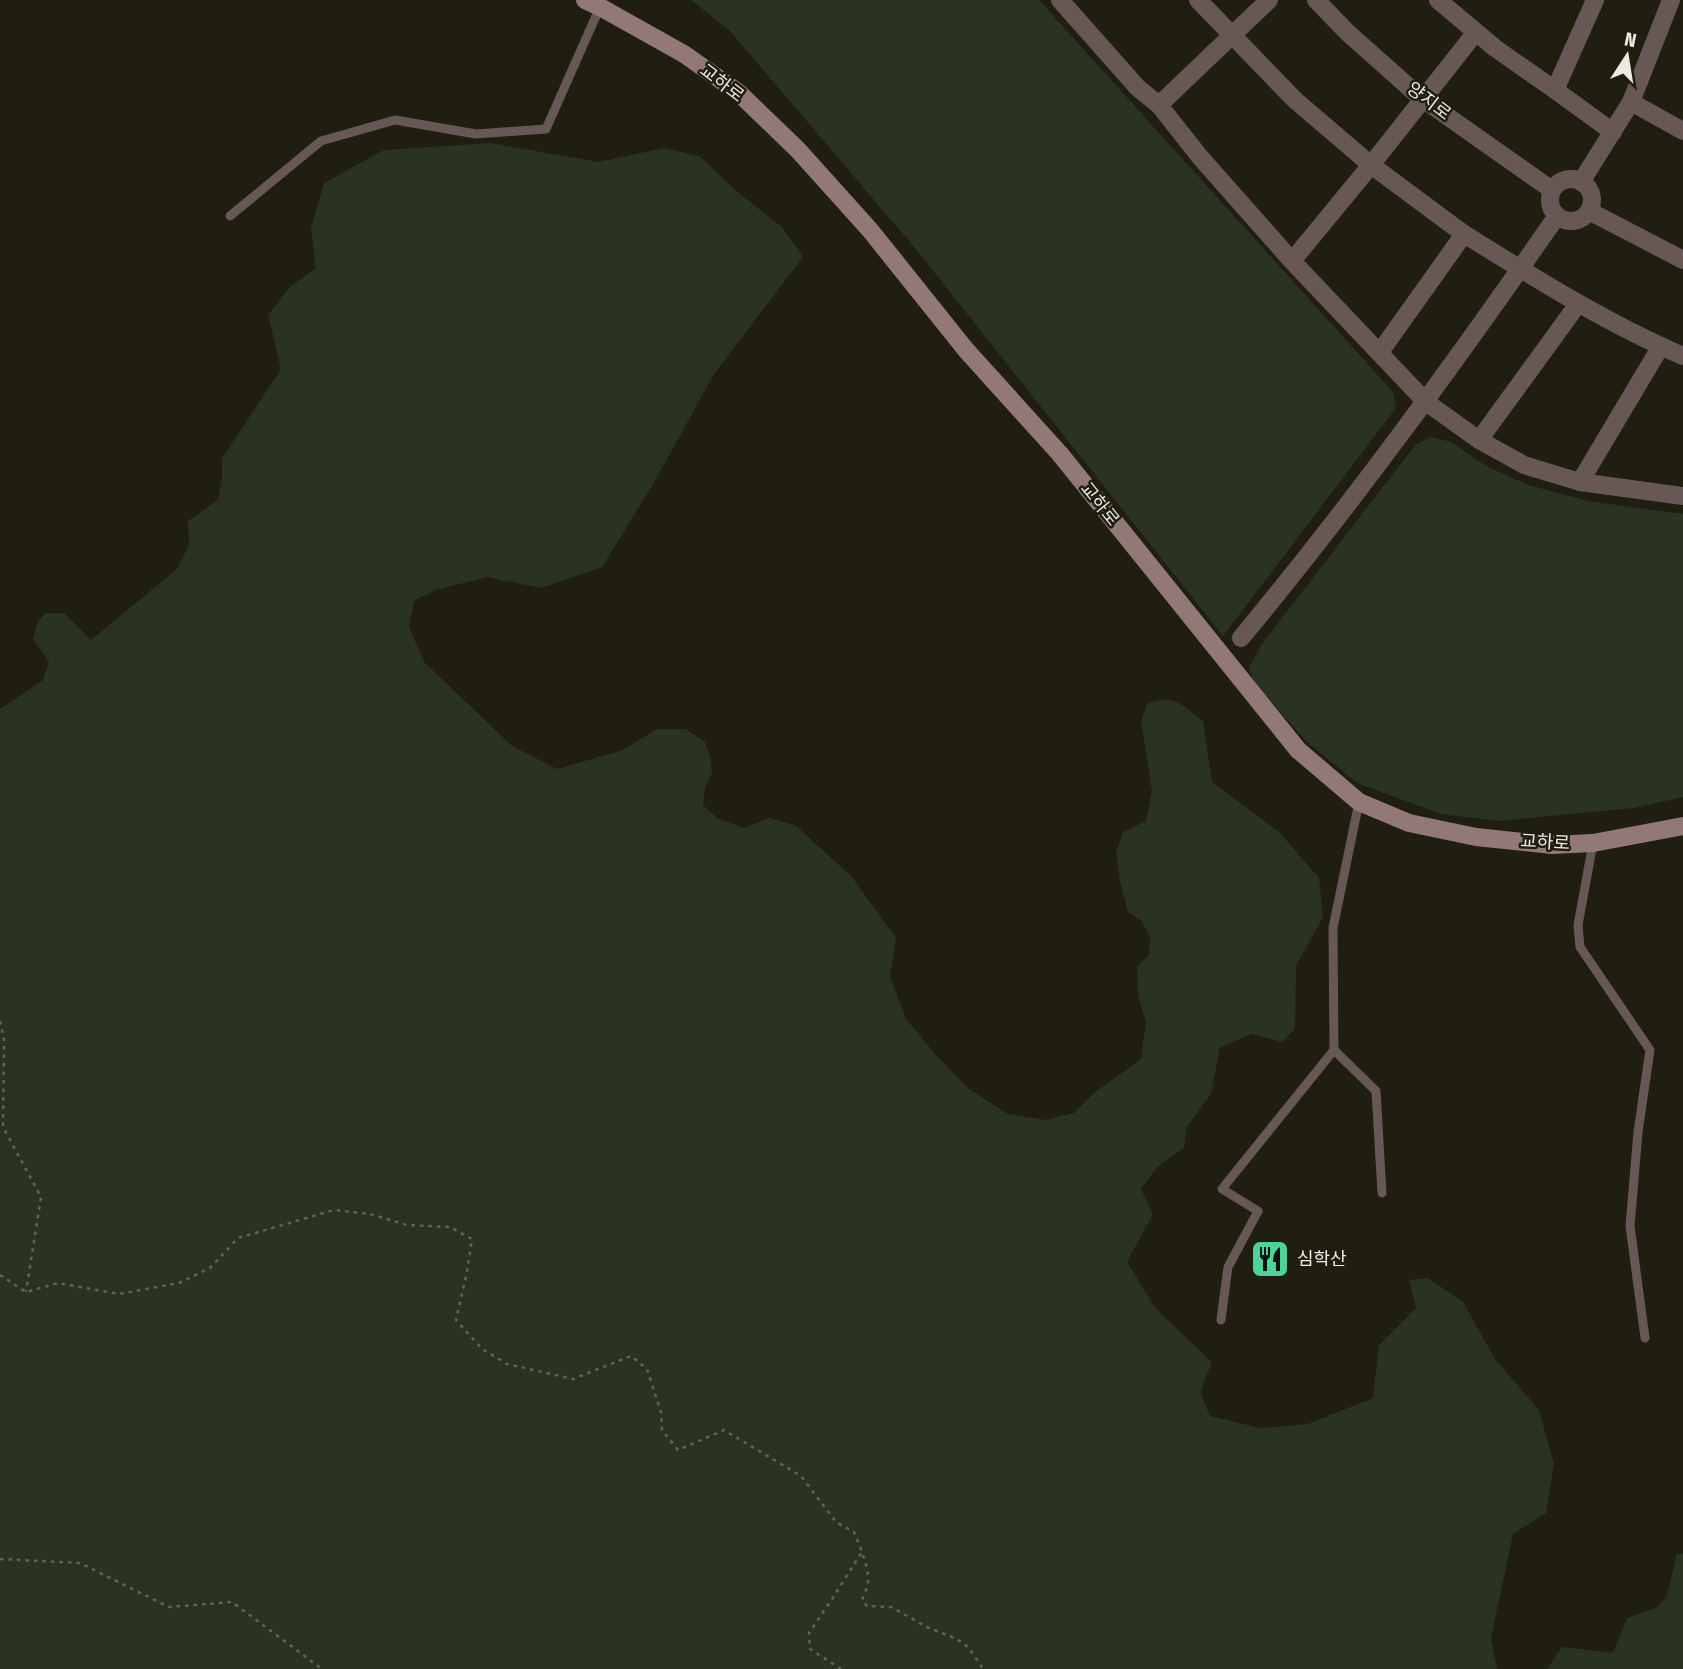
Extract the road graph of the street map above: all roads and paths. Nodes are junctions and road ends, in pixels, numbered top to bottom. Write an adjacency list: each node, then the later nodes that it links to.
1 (1060, 0): 14 (street)
2 (1199, 0): 10 (street)
3 (1269, 0): 10 (street)
4 (1316, 0): 12 (street, 양지로)
5 (1438, 0): 9 (street)
6 (1595, 0): 11 (street)
7 (1671, 0): 13 (street)
8 (592, 3): 21 (lane); 36 (street, 교하로)
9 (1476, 32): 11 (street); 12 (street)
10 (1231, 35): 14 (street); 17 (street)
11 (1555, 90): 16 (street)
12 (1423, 99): 17 (street); 19 (street, 양지로)
13 (1630, 103): 15 (street); 16 (street)
14 (1159, 105): 25 (street)
15 (1683, 131)
16 (1613, 132): 18 (street)
17 (1371, 165): 23 (street); 25 (street)
18 (1581, 181): 19 (street); 20 (street)
19 (1552, 190): 22 (street)
20 (1590, 211): 22 (street); 24 (street)
21 (230, 216)
22 (1557, 216): 26 (street)
23 (1464, 234): 26 (street); 29 (street)
24 (1683, 260)
25 (1292, 261): 29 (street)
26 (1520, 269): 27 (street); 31 (street)
27 (1578, 304): 28 (street); 32 (street)
28 (1661, 346): 30 (street); 33 (street)
29 (1380, 352): 31 (street)
30 (1683, 356)
31 (1426, 402): 32 (street); 35 (street)
32 (1479, 440): 33 (street)
33 (1580, 482): 34 (street)
34 (1683, 496)
35 (1241, 638)
36 (1359, 802): 38 (street, 교하로); 40 (lane)
37 (1683, 825): 38 (street, 교하로)
38 (1593, 843): 45 (lane)
39 (0, 1021): 43 (path)
40 (1334, 1050): 41 (lane); 44 (lane)
41 (1382, 1193)
42 (0, 1275): 43 (path)
43 (26, 1292): 46 (path)
44 (1221, 1320)
45 (1645, 1338)
46 (862, 1552): 49 (path); 50 (path)
47 (0, 1559): 48 (path)
48 (321, 1669)
49 (841, 1669)
50 (983, 1669)

